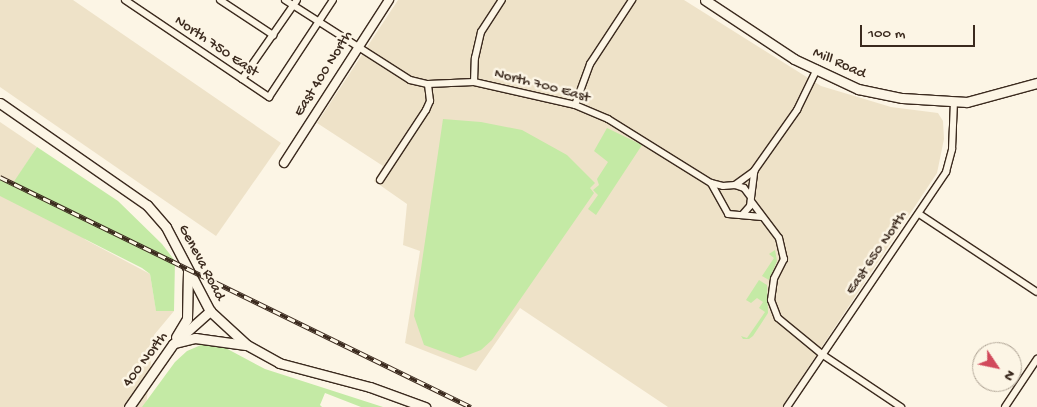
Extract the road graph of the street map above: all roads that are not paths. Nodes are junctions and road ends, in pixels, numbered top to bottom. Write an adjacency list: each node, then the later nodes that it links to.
1 (125, 0): 14 (street, North 750 East)
2 (220, 0): 11 (street)
3 (284, 0): 9 (street, North 700 East)
4 (333, 0): 10 (street)
5 (389, 0): 12 (street, East 400 North)
6 (502, 0): 15 (street)
7 (632, 0): 20 (street)
8 (705, 0): 13 (main road, Mill Road)
9 (295, 3): 10 (street, North 700 East); 11 (street)
10 (318, 22): 12 (street, North 700 East); 14 (street, North 750 East)
11 (273, 36): 14 (street)
12 (357, 47): 17 (street, North 700 East); 21 (street, East 400 North)
13 (817, 69): 18 (main road, Mill Road); 22 (street)
14 (242, 79)
15 (474, 82): 17 (street, North 700 East); 20 (street, North 700 East)
16 (1037, 83): 18 (main road, Mill Road)
17 (428, 84): 23 (street)
18 (954, 101): 29 (street, East 650 North)
19 (0, 103): 31 (main road, Geneva Road)
20 (575, 105): 24 (street, North 700 East)
21 (284, 163)
22 (754, 171): 25 (street); 26 (street)
23 (380, 180)
24 (711, 183): 25 (street); 27 (street)
25 (732, 186): 26 (street); 27 (street)
26 (751, 198): 28 (street); 30 (street)
27 (722, 206): 28 (street)
28 (743, 214): 30 (street)
29 (919, 214): 32 (street); 36 (street, East 650 North)
30 (762, 217): 36 (street)
31 (188, 268): 33 (main road, Geneva Road); 34 (main road)
32 (1037, 292)
33 (210, 311): 34 (main road, 400 North); 35 (main road, Geneva Road)
34 (173, 344): 35 (main road); 38 (main road, 400 North)
35 (247, 345): 39 (main road, Geneva Road)
36 (823, 355): 40 (street, East 650 North); 41 (street)
37 (1037, 359): 42 (street)
38 (128, 407)
39 (425, 407)
40 (788, 407)
41 (901, 407)
42 (1005, 407)

